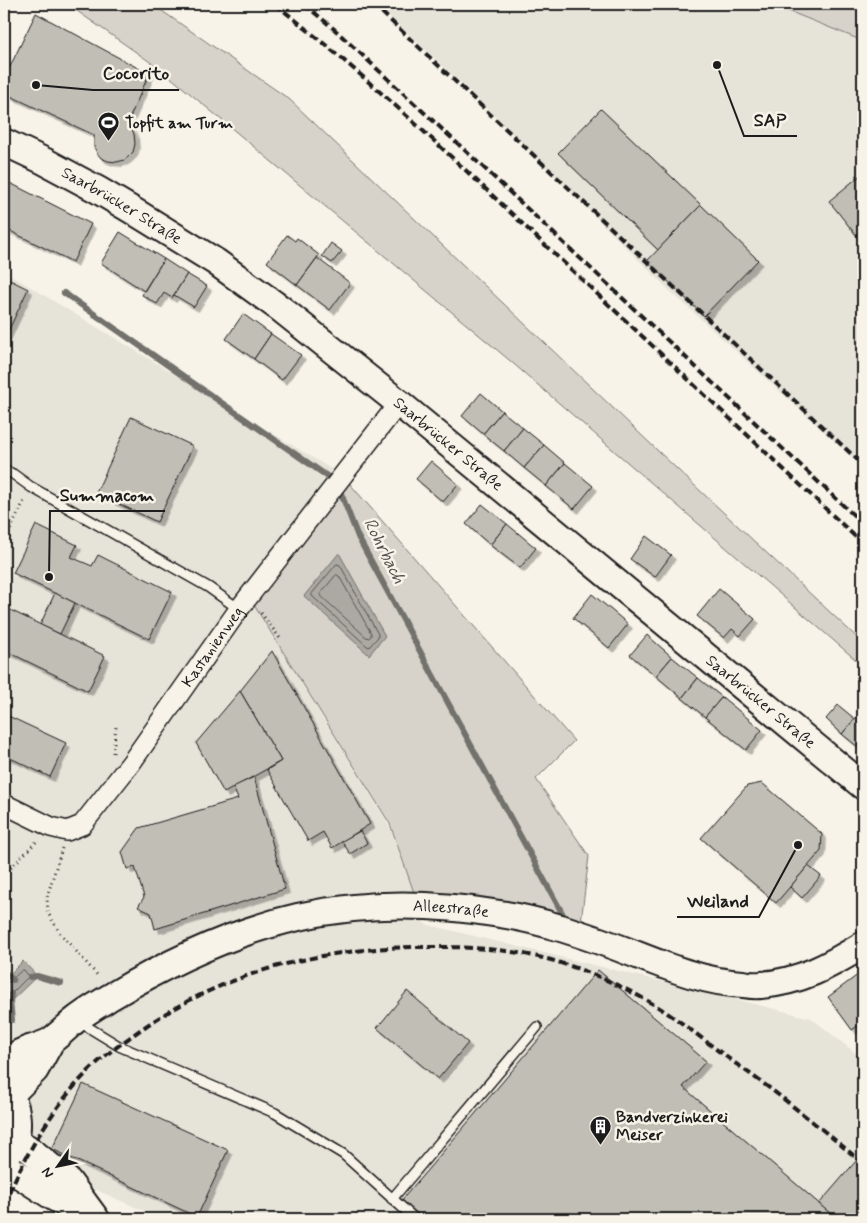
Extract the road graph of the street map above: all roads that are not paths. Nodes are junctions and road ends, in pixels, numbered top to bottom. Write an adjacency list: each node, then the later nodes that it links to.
1 (4, 142): 2 (main road, Saarbrücker Straße)
2 (399, 403): 4 (street, Kastanienweg); 5 (main road, Saarbrücker Straße)
3 (4, 470): 4 (lane)
4 (248, 598): 6 (street, Kastanienweg)
5 (863, 786)
6 (4, 804)
7 (863, 945): 8 (main road, Alleestraße)
8 (76, 1020): 10 (main road, Alleestraße); 14 (lane)
9 (537, 1027): 14 (lane)
10 (51, 1041): 11 (main road, Alleestraße); 12 (main road, Alleestraße)
11 (4, 1065)
12 (7, 1091): 13 (main road)
13 (7, 1155): 15 (main road)
14 (392, 1199): 16 (lane)
15 (95, 1219)
16 (415, 1219)

